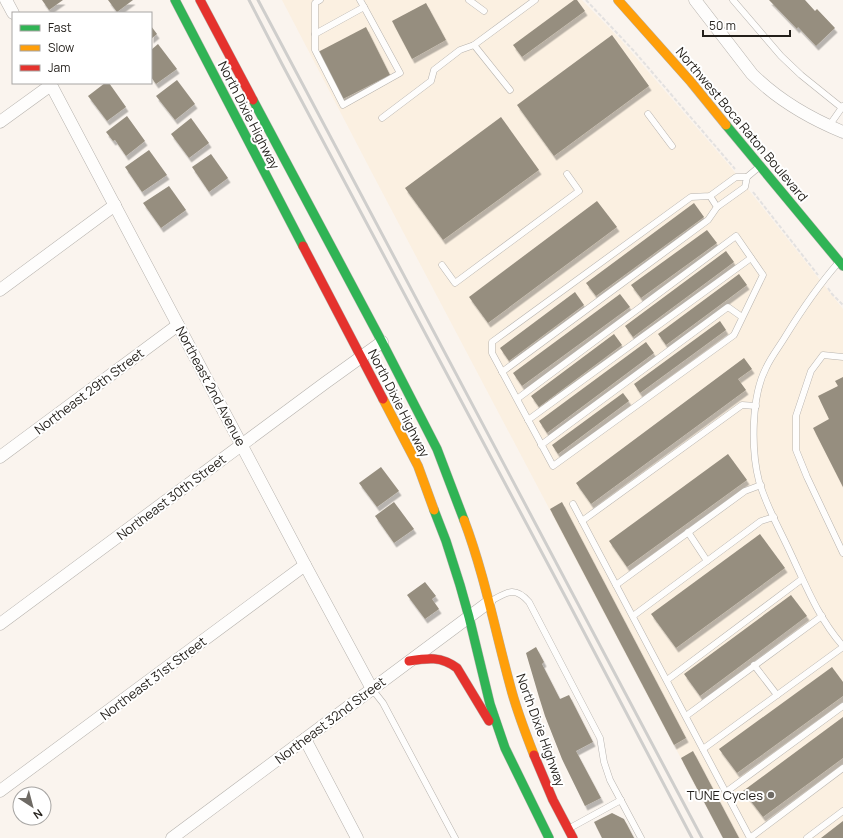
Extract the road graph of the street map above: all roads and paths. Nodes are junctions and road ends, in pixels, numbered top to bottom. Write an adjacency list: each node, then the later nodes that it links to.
1 (6, 0): 14 (street)
2 (175, 0): 41 (main road, North Dixie Highway)
3 (200, 0): 40 (main road, North Dixie Highway)
4 (320, 0): 15 (lane)
5 (360, 0): 12 (lane)
6 (469, 0): 13 (lane)
7 (535, 0): 16 (lane)
8 (586, 0): 28 (path)
9 (618, 0): 26 (main road, Northwest Boca Raton Boulevard)
10 (733, 0): 19 (lane)
11 (698, 1): 23 (street)
12 (364, 7): 15 (lane); 15 (lane)
13 (484, 10)
14 (12, 12)
15 (315, 34)
16 (474, 45): 18 (lane); 21 (lane)
17 (50, 84): 22 (street); 30 (street, Northeast 2nd Avenue)
18 (510, 90)
19 (843, 107): 23 (lane)
20 (648, 114): 25 (lane)
21 (382, 118)
22 (0, 122)
23 (830, 126): 24 (street)
24 (843, 132)
25 (672, 146)
26 (760, 166): 28 (lane); 33 (main road, Northwest Boca Raton Boulevard)
27 (566, 174): 34 (lane)
28 (744, 179): 29 (lane); 31 (lane); 35 (path)
29 (710, 196): 31 (lane); 43 (lane)
30 (114, 205): 36 (street); 39 (street, Northeast 2nd Avenue)
31 (718, 207): 43 (lane)
32 (751, 258): 38 (lane); 44 (lane); 46 (lane)
33 (841, 264): 35 (lane)
34 (442, 265)
35 (822, 281): 37 (path); 45 (lane)
36 (0, 290)
37 (843, 305)
38 (742, 317): 48 (lane); 48 (lane)
39 (178, 325): 47 (street, Northeast 2nd Avenue); 49 (street, Northeast 29th Street)
40 (382, 342): 41 (street, Northeast 30th Street); 60 (main road, North Dixie Highway)
41 (361, 357): 47 (street, Northeast 30th Street); 63 (main road, North Dixie Highway)
42 (843, 357): 55 (lane)
43 (502, 372): 44 (lane)
44 (517, 399): 46 (lane)
45 (756, 406): 50 (lane); 53 (lane)
46 (528, 420): 48 (lane)
47 (242, 445): 57 (street, Northeast 2nd Avenue); 64 (street, Northeast 30th Street)
48 (541, 445)
49 (0, 457)
50 (761, 485): 52 (lane); 54 (lane)
51 (573, 504): 53 (lane)
52 (774, 517): 56 (lane); 58 (lane)
53 (582, 521): 59 (lane)
54 (688, 532): 56 (lane); 59 (lane)
55 (843, 553)
56 (708, 561): 61 (lane)
57 (305, 565): 69 (street, Northeast 2nd Avenue); 77 (street, Northeast 31st Street)
58 (802, 579): 62 (lane); 68 (lane)
59 (616, 585): 61 (lane)
60 (489, 602): 63 (street, Northeast 32nd Street); 79 (lane); 81 (main road, North Dixie Highway)
61 (633, 616): 68 (lane)
62 (822, 616): 65 (lane); 67 (lane)
63 (469, 617): 66 (street, Northeast 32nd Street); 74 (main road, North Dixie Highway)
64 (0, 624)
65 (843, 646): 70 (lane)
66 (410, 661): 69 (street, Northeast 32nd Street); 74 (main road)
67 (754, 665): 70 (lane); 72 (lane)
68 (667, 680): 72 (lane)
69 (372, 689): 73 (street, Northeast 32nd Street); 84 (lane)
70 (777, 696): 75 (lane)
71 (843, 706): 78 (lane)
72 (686, 716): 75 (lane)
73 (304, 739): 82 (street, Northeast 32nd Street); 83 (street)
74 (505, 748): 85 (main road, North Dixie Highway)
75 (703, 749): 78 (lane)
76 (843, 768): 88 (lane)
77 (0, 791)
78 (726, 792): 88 (lane)
79 (621, 800): 81 (lane); 87 (lane)
80 (843, 811): 89 (lane)
81 (568, 828): 86 (main road, North Dixie Highway)
82 (172, 838)
83 (357, 838)
84 (455, 838)
85 (549, 838)
86 (573, 838)
87 (641, 838)
88 (750, 838)
89 (807, 838)

